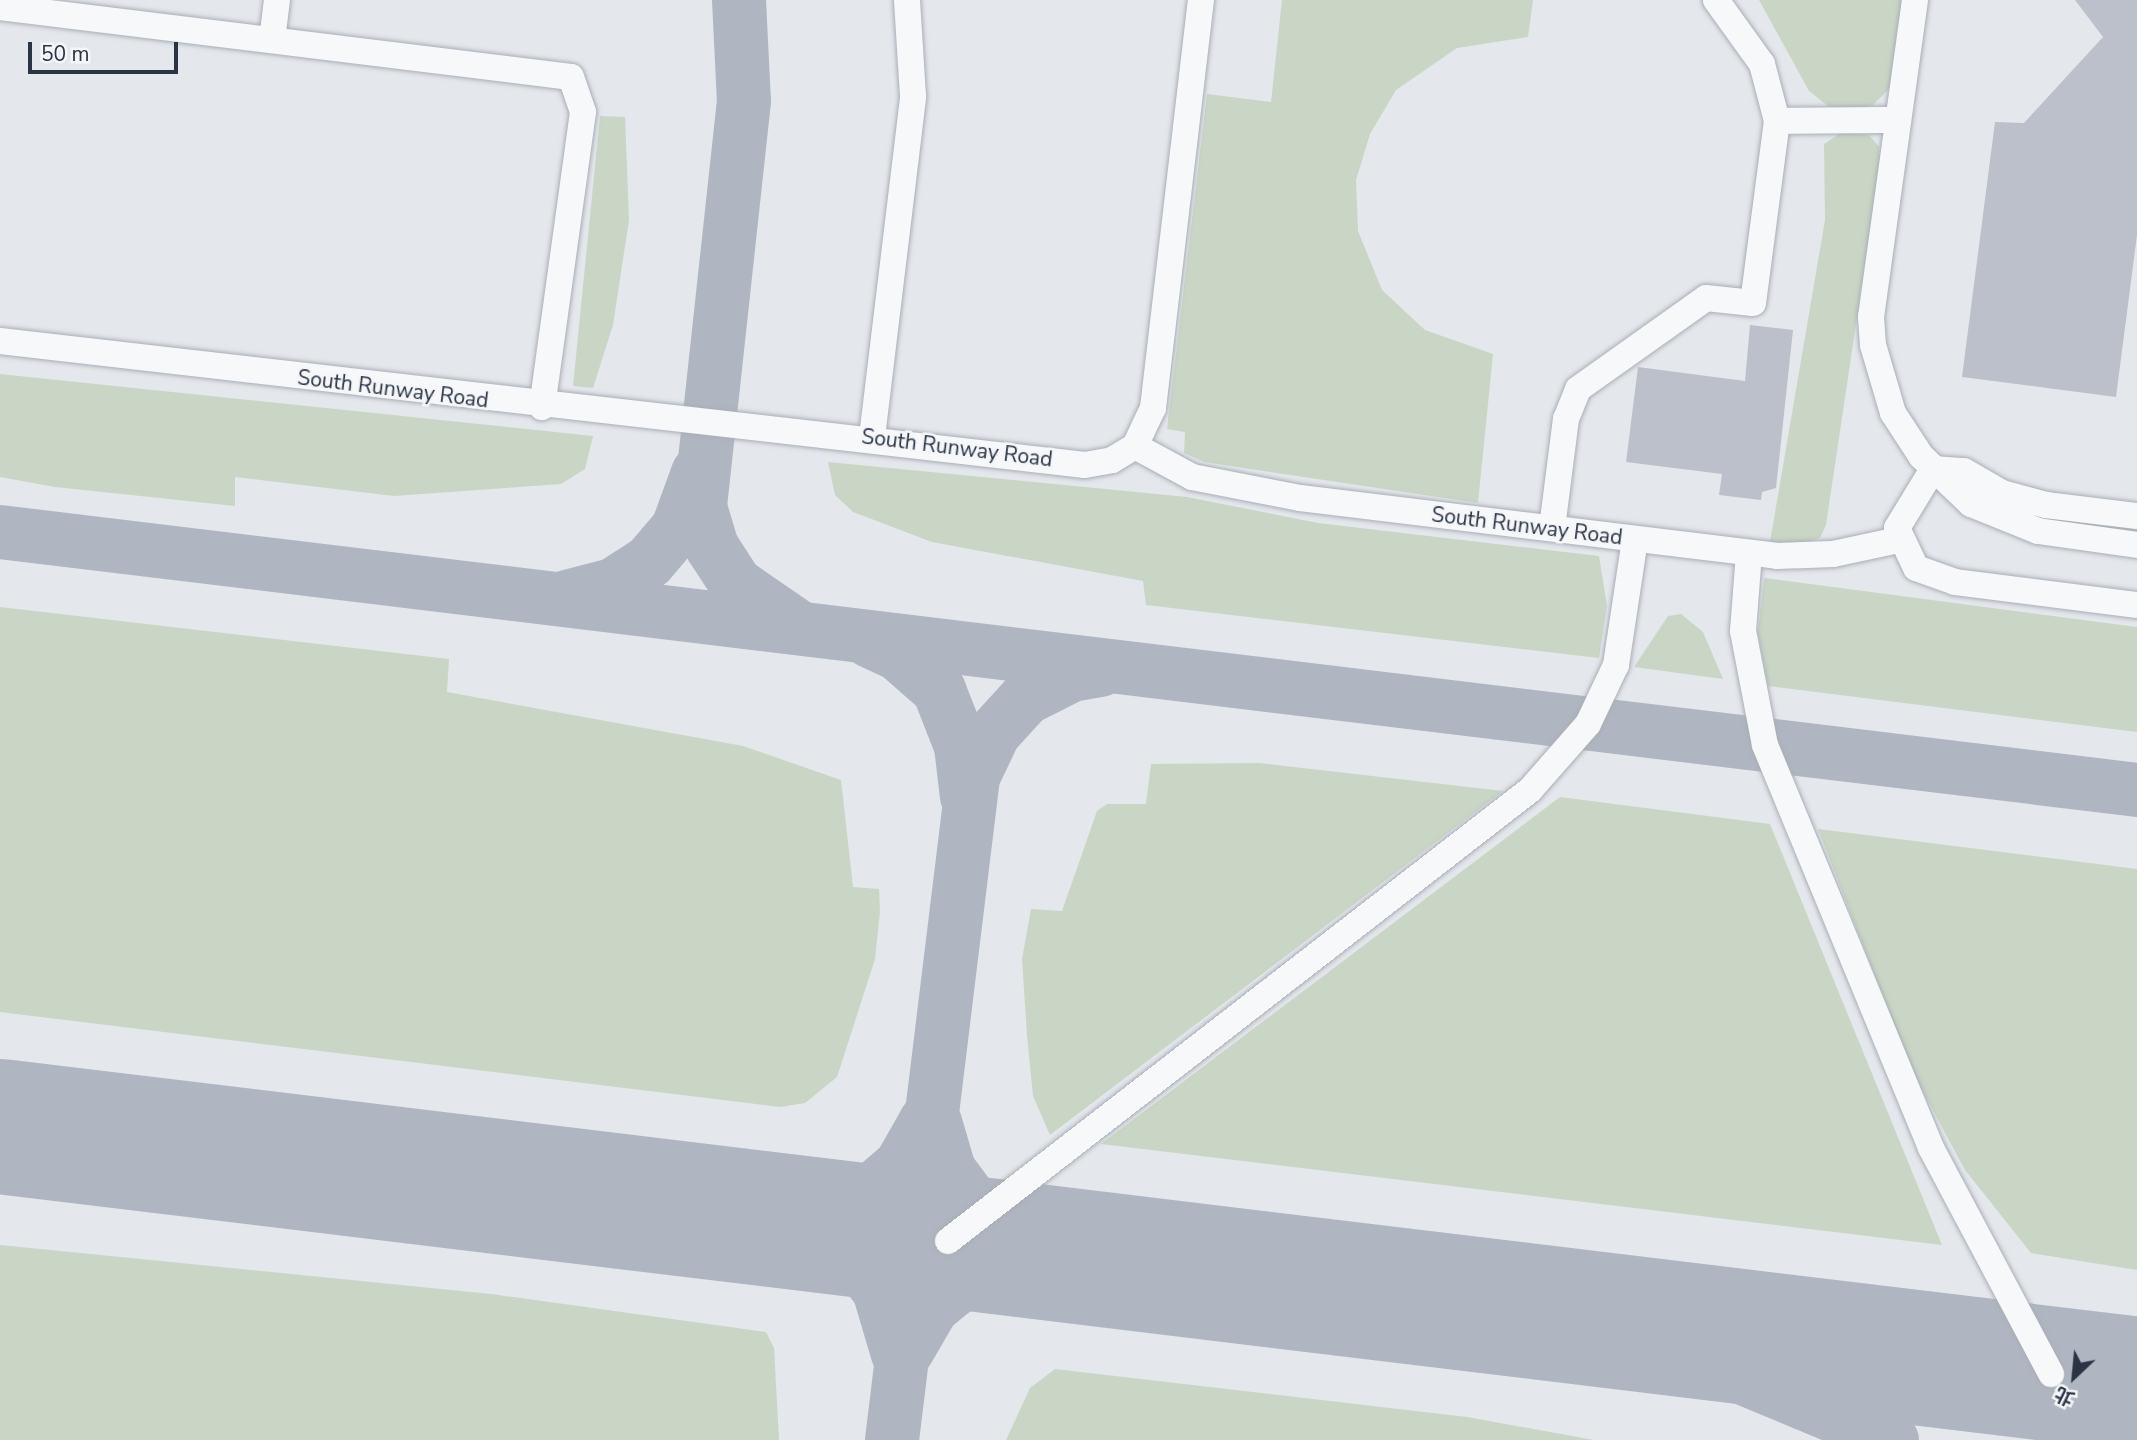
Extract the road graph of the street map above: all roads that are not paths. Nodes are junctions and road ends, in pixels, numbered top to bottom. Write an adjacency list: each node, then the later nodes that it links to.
1 (276, 0): 7 (lane)
2 (907, 0): 12 (lane)
3 (1201, 0): 13 (lane)
4 (1716, 0): 9 (lane)
5 (1915, 0): 8 (lane)
6 (0, 7): 7 (lane)
7 (272, 40): 11 (lane)
8 (1898, 120): 9 (lane); 14 (lane)
9 (1777, 121): 16 (lane)
10 (0, 341): 11 (lane, South Runway Road)
11 (542, 407): 12 (lane, South Runway Road)
12 (872, 437): 13 (lane, South Runway Road)
13 (1135, 446): 16 (lane, South Runway Road)
14 (1933, 469): 15 (lane); 18 (lane); 19 (lane)
15 (2137, 516)
16 (1552, 528): 17 (lane, South Runway Road)
17 (1635, 539): 20 (lane, South Runway Road); 22 (lane)
18 (1899, 540): 20 (lane, South Runway Road); 21 (lane)
19 (2137, 545)
20 (1749, 553): 23 (lane)
21 (2137, 604)
22 (948, 1241)
23 (2051, 1374)

